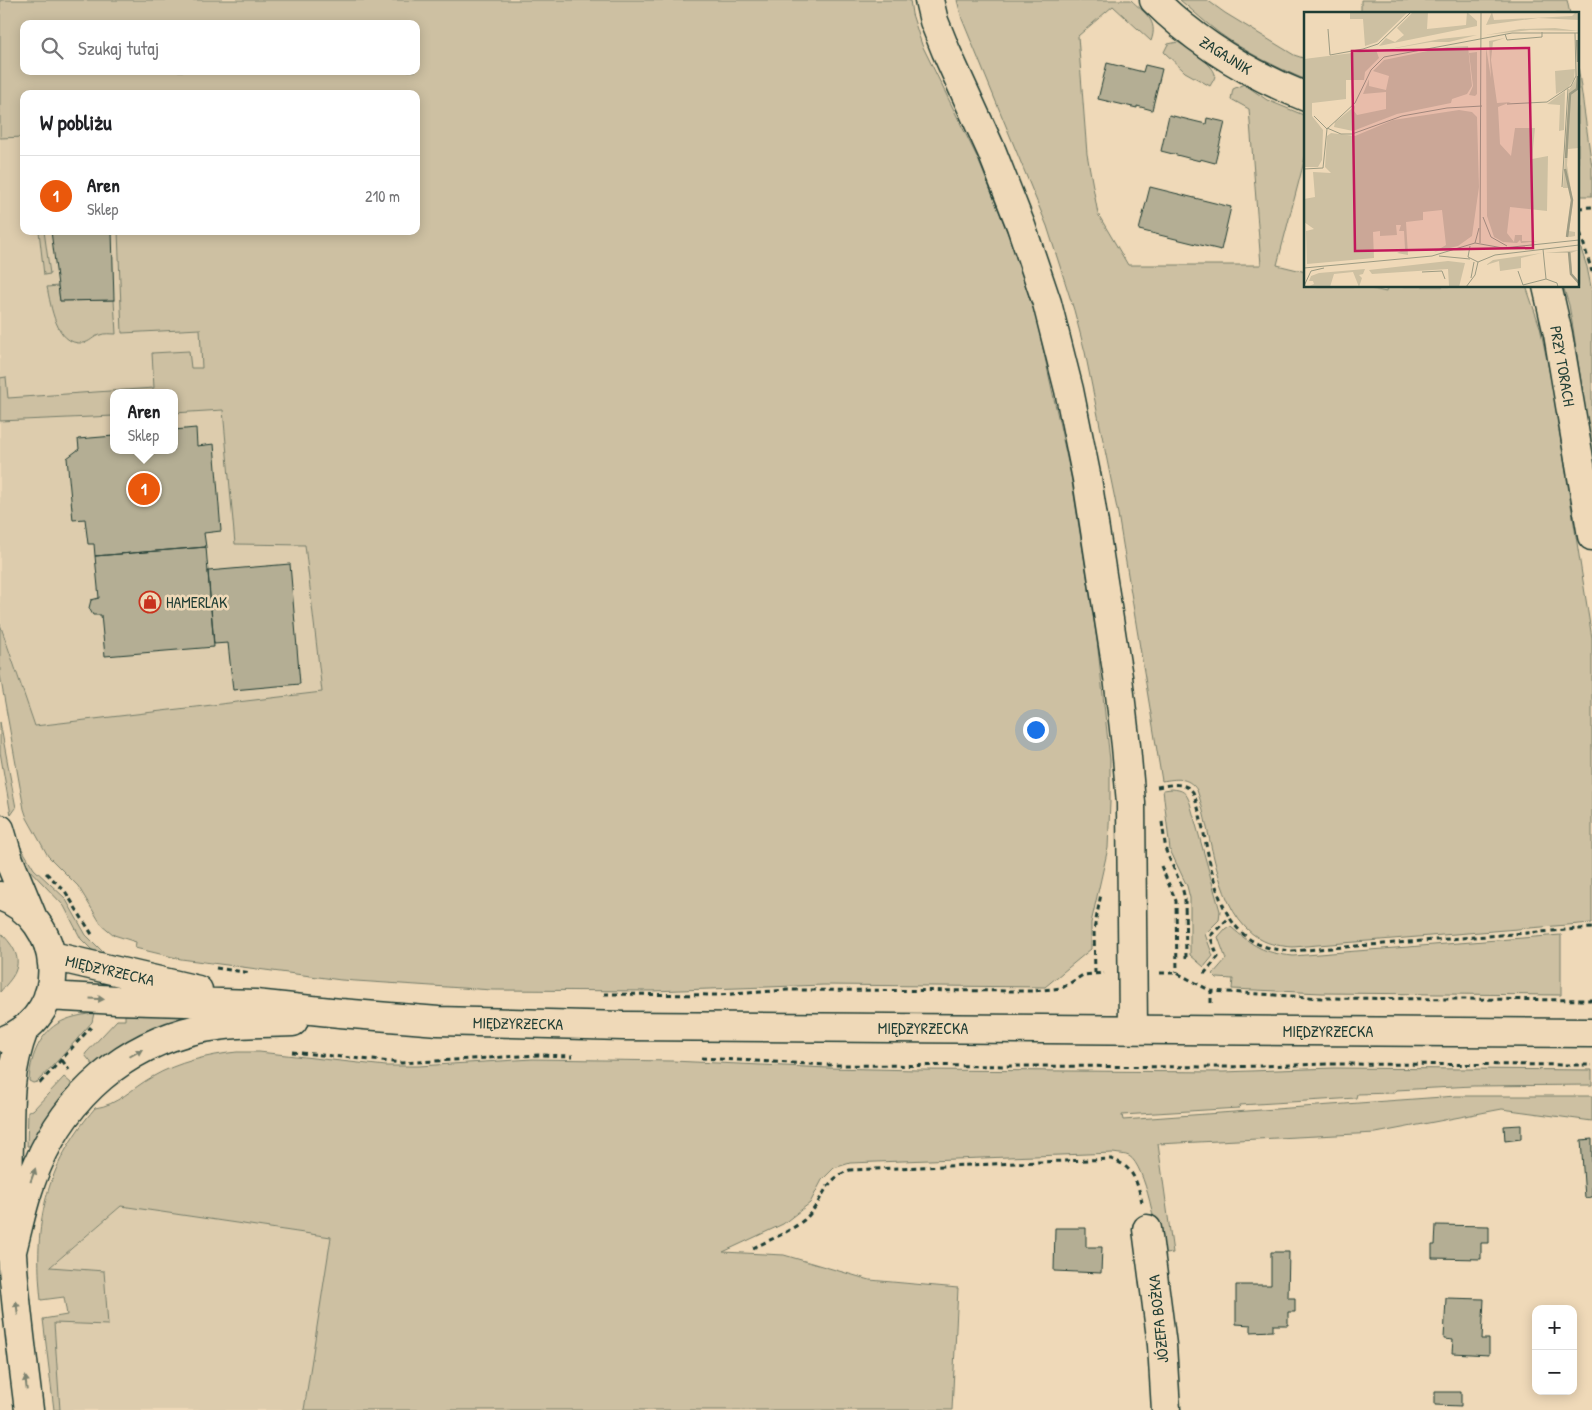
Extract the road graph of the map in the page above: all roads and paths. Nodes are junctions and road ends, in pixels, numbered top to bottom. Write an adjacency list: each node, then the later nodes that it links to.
1 (929, 0): 30 (main road)
2 (1154, 0): 3 (main road, ZAGAJNIK)
3 (1304, 96)
4 (1580, 232): 5 (path)
5 (1592, 272)
6 (1547, 288): 7 (main road, PRZY TORACH)
7 (1592, 536)
8 (1158, 796): 14 (path)
9 (1161, 814): 18 (path)
10 (0, 829): 13 (main road)
11 (43, 870): 16 (path)
12 (0, 896): 13 (main road)
13 (32, 916): 17 (main road)
14 (1229, 918): 15 (path); 22 (path)
15 (1592, 928)
16 (97, 940)
17 (52, 956): 25 (main road); 28 (main road, MIĘDZYRZECKA)
18 (1186, 958)
19 (210, 967): 21 (path)
20 (1095, 973): 24 (path)
21 (256, 974)
22 (1204, 974)
23 (1211, 992): 27 (path)
24 (600, 994)
25 (48, 996): 26 (main road, MIĘDZYRZECKA, one-way to 26); 32 (main road)
26 (104, 1000): 28 (main road, MIĘDZYRZECKA); 37 (path)
27 (1592, 1000)
28 (256, 1004): 29 (main road, MIĘDZYRZECKA)
29 (438, 1021): 30 (main road, MIĘDZYRZECKA); 40 (main road, one-way to 29)
30 (1133, 1029): 31 (main road, MIĘDZYRZECKA)
31 (1592, 1033)
32 (12, 1036): 37 (main road)
33 (287, 1052): 34 (path)
34 (576, 1056)
35 (700, 1058): 36 (path)
36 (1592, 1065)
37 (10, 1087): 40 (main road)
38 (1147, 1229): 39 (path); 42 (main road, JÓZEFA BOŻKA)
39 (753, 1248)
40 (11, 1255): 41 (main road, one-way to 40)
41 (28, 1410)
42 (1166, 1410)

